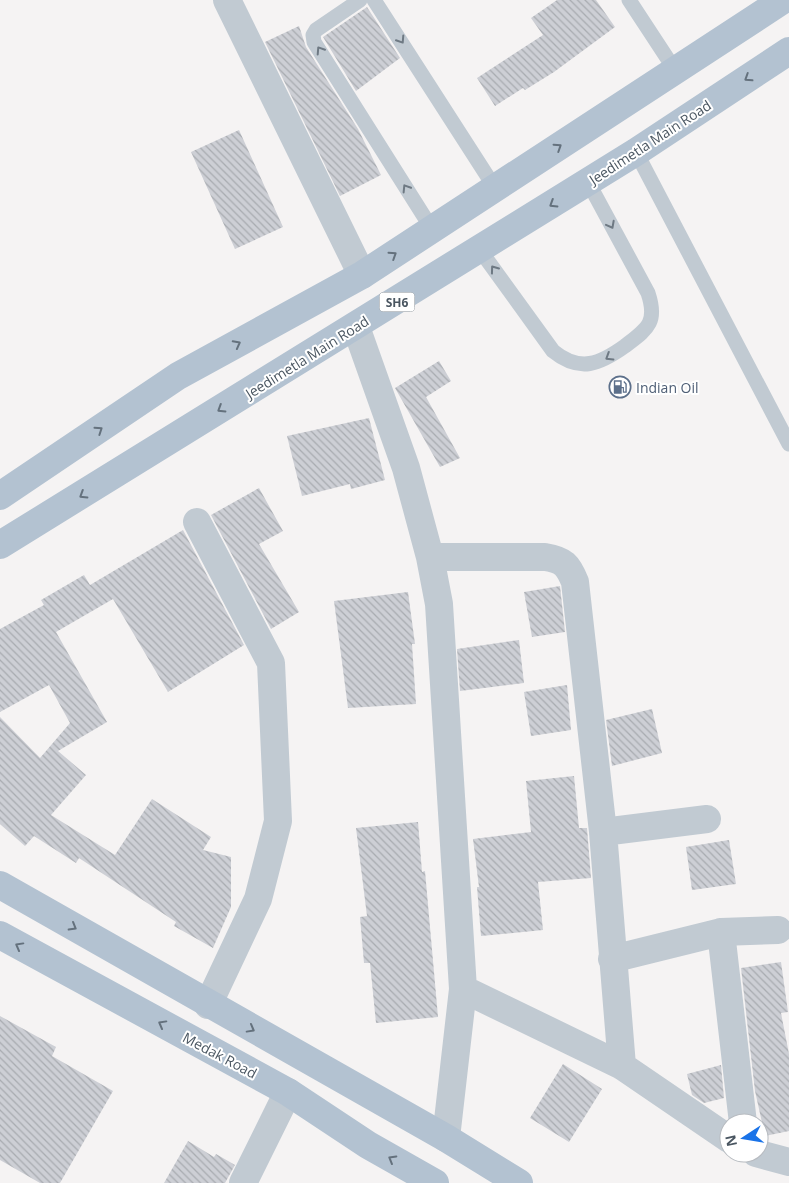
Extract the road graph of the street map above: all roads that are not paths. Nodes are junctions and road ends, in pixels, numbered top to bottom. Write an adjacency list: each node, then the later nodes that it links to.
1 (227, 0): 13 (street)
2 (360, 0): 11 (lane, one-way to 2)
3 (374, 0): 10 (lane, one-way to 10)
4 (629, 0): 7 (lane)
5 (783, 0): 7 (main road)
6 (789, 51): 8 (main road, Jeedimetla Main Road / SH6, one-way to 8)
7 (675, 70): 10 (main road, one-way to 7)
8 (636, 152): 9 (main road, Jeedimetla Main Road / SH6); 15 (lane)
9 (588, 182): 12 (main road, Jeedimetla Main Road / SH6, one-way to 12); 12 (lane, one-way to 12)
10 (495, 188): 11 (main road)
11 (432, 229): 13 (main road, one-way to 11)
12 (480, 250): 14 (main road, Jeedimetla Main Road / SH6)
13 (362, 275): 16 (main road, one-way to 13)
14 (356, 327): 18 (main road, Jeedimetla Main Road / SH6, one-way to 18); 19 (street)
15 (789, 444)
16 (0, 496)
17 (197, 522): 28 (street)
18 (0, 545)
19 (430, 557): 21 (street); 27 (street)
20 (707, 819): 21 (street)
21 (603, 832): 26 (street)
22 (0, 885): 28 (main road, one-way to 28)
23 (778, 930): 24 (street)
24 (720, 932): 26 (street); 31 (street)
25 (0, 936): 30 (main road, Medak Road, one-way to 25)
26 (612, 959): 29 (street)
27 (463, 989): 29 (street); 33 (street)
28 (208, 1005): 33 (main road, one-way to 33)
29 (622, 1066): 32 (street)
30 (288, 1092): 37 (street); 38 (main road, Medak Road, one-way to 30)
31 (742, 1113)
32 (719, 1132)
33 (446, 1138): 36 (main road)
34 (769, 1157): 35 (street)
35 (789, 1162)
36 (503, 1179)
37 (243, 1183)
38 (435, 1183)

